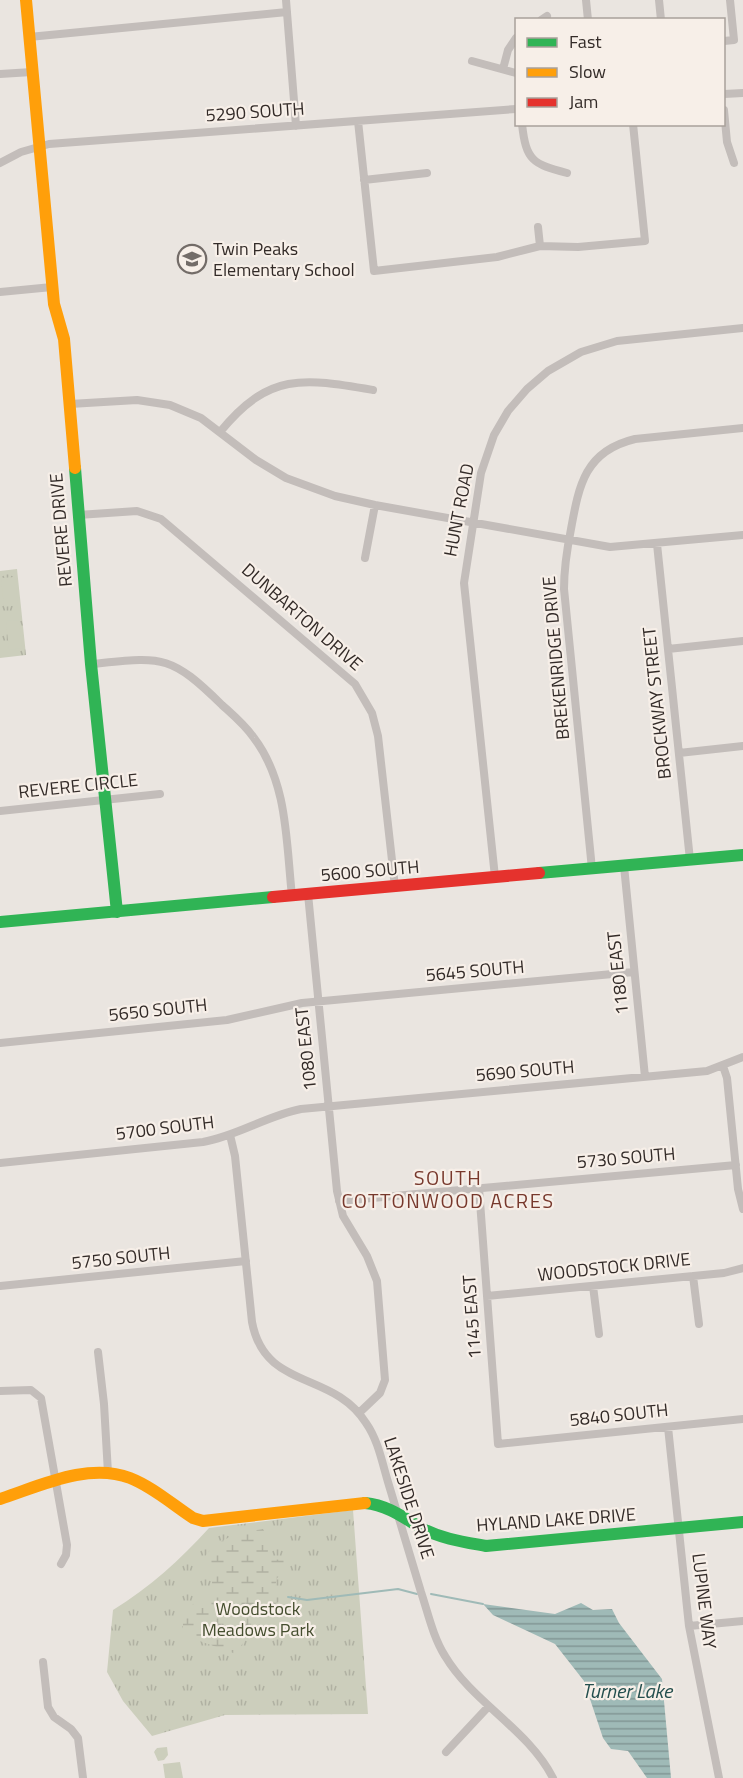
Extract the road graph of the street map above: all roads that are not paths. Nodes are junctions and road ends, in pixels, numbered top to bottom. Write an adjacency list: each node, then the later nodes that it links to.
1 (26, 0): 9 (street, REVERE DRIVE)
2 (286, 0): 6 (street)
3 (586, 0): 7 (street)
4 (658, 0): 8 (street)
5 (730, 0): 11 (street)
6 (287, 12): 9 (street); 21 (street)
7 (588, 18)
8 (660, 18)
9 (29, 38): 14 (street, REVERE DRIVE)
10 (515, 40): 13 (street)
11 (725, 41)
12 (472, 61): 13 (street)
13 (503, 69): 15 (street)
14 (32, 72): 16 (street); 25 (street, REVERE DRIVE)
15 (515, 73)
16 (0, 74)
17 (743, 93): 18 (street)
18 (725, 94)
19 (515, 110): 20 (street, 5290 SOUTH)
20 (358, 121): 21 (street, 5290 SOUTH); 30 (street)
21 (296, 126): 25 (street, 5290 SOUTH)
22 (522, 126): 29 (street)
23 (633, 126): 32 (street)
24 (725, 126): 27 (street)
25 (39, 146): 26 (street, 5290 SOUTH); 33 (street, REVERE DRIVE)
26 (0, 164)
27 (734, 164)
28 (427, 173): 30 (street)
29 (567, 174)
30 (364, 180): 32 (street)
31 (538, 227): 32 (street)
32 (540, 246)
33 (52, 287): 34 (street); 37 (street, REVERE DRIVE)
34 (0, 292)
35 (743, 328): 42 (street, HUNT ROAD)
36 (373, 390): 39 (street)
37 (70, 404): 39 (street); 41 (street, REVERE DRIVE)
38 (743, 428): 44 (street, BREKENRIDGE DRIVE)
39 (220, 432): 40 (street)
40 (375, 505): 42 (street); 46 (street)
41 (78, 515): 49 (street, REVERE DRIVE); 60 (street, DUNBARTON DRIVE)
42 (472, 523): 44 (street); 59 (street, HUNT ROAD)
43 (743, 535): 45 (street)
44 (569, 539): 45 (street); 58 (street, BREKENRIDGE DRIVE)
45 (657, 543): 48 (street, BROCKWAY STREET)
46 (365, 558)
47 (743, 641): 48 (street)
48 (668, 649): 51 (street, BROCKWAY STREET)
49 (91, 664): 53 (street, REVERE DRIVE); 62 (street)
50 (743, 746): 51 (street)
51 (679, 753): 56 (street, BROCKWAY STREET)
52 (160, 794): 53 (street, REVERE CIRCLE)
53 (105, 800): 54 (street, REVERE CIRCLE); 63 (street, REVERE DRIVE)
54 (0, 811)
55 (743, 855): 56 (street, 5600 SOUTH)
56 (690, 860): 57 (street, 5600 SOUTH)
57 (624, 866): 58 (street, 5600 SOUTH); 65 (street, 1180 EAST)
58 (592, 869): 59 (street, 5600 SOUTH)
59 (495, 878): 60 (street, 5600 SOUTH)
60 (394, 887): 61 (street, 5600 SOUTH)
61 (308, 894): 62 (street, 5600 SOUTH); 66 (street, 1080 EAST)
62 (292, 896): 63 (street, 5600 SOUTH)
63 (117, 912): 64 (street, 5600 SOUTH)
64 (0, 922)
65 (634, 972): 66 (street, 5645 SOUTH); 70 (street, 1180 EAST)
66 (318, 1001): 67 (street, 5650 SOUTH); 71 (street, 1080 EAST)
67 (0, 1043)
68 (743, 1057): 69 (street, 5690 SOUTH)
69 (723, 1066): 70 (street, 5690 SOUTH); 74 (street)
70 (645, 1077): 71 (street, 5690 SOUTH)
71 (329, 1106): 72 (street, 5700 SOUTH); 76 (street, 1080 EAST)
72 (230, 1135): 73 (street, 5700 SOUTH); 78 (street, LAKESIDE DRIVE)
73 (0, 1163)
74 (736, 1165): 75 (street, 5730 SOUTH); 77 (street)
75 (478, 1188): 76 (street, 5730 SOUTH); 83 (street, 1145 EAST)
76 (339, 1201): 88 (street, 1080 EAST)
77 (743, 1209)
78 (246, 1261): 81 (street, 5750 SOUTH); 88 (street, LAKESIDE DRIVE)
79 (743, 1268): 80 (street, WOODSTOCK DRIVE)
80 (693, 1276): 82 (street, WOODSTOCK DRIVE); 84 (street)
81 (0, 1286)
82 (593, 1286): 83 (street, WOODSTOCK DRIVE); 85 (street)
83 (487, 1296): 91 (street, 1145 EAST)
84 (699, 1324)
85 (599, 1334)
86 (98, 1352): 92 (street)
87 (0, 1391): 93 (street)
88 (359, 1413): 95 (street, LAKESIDE DRIVE)
89 (743, 1419): 90 (street, 5840 SOUTH)
90 (668, 1427): 91 (street, 5840 SOUTH); 97 (street, LUPINE WAY)
91 (498, 1444)
92 (108, 1473): 93 (street, HYLAND LAKE DRIVE); 95 (street, HYLAND LAKE DRIVE)
93 (56, 1482): 94 (street, HYLAND LAKE DRIVE); 98 (street)
94 (0, 1499)
95 (397, 1512): 97 (street, HYLAND LAKE DRIVE); 102 (street, LAKESIDE DRIVE)
96 (743, 1522): 97 (street, HYLAND LAKE DRIVE)
97 (679, 1528): 100 (street, LUPINE WAY)
98 (61, 1564)
99 (743, 1621): 100 (street)
100 (688, 1626): 106 (street, LUPINE WAY)
101 (43, 1662): 104 (street)
102 (489, 1707): 103 (street); 105 (street, LAKESIDE DRIVE)
103 (446, 1752)
104 (83, 1778)
105 (554, 1778)
106 (719, 1778)

